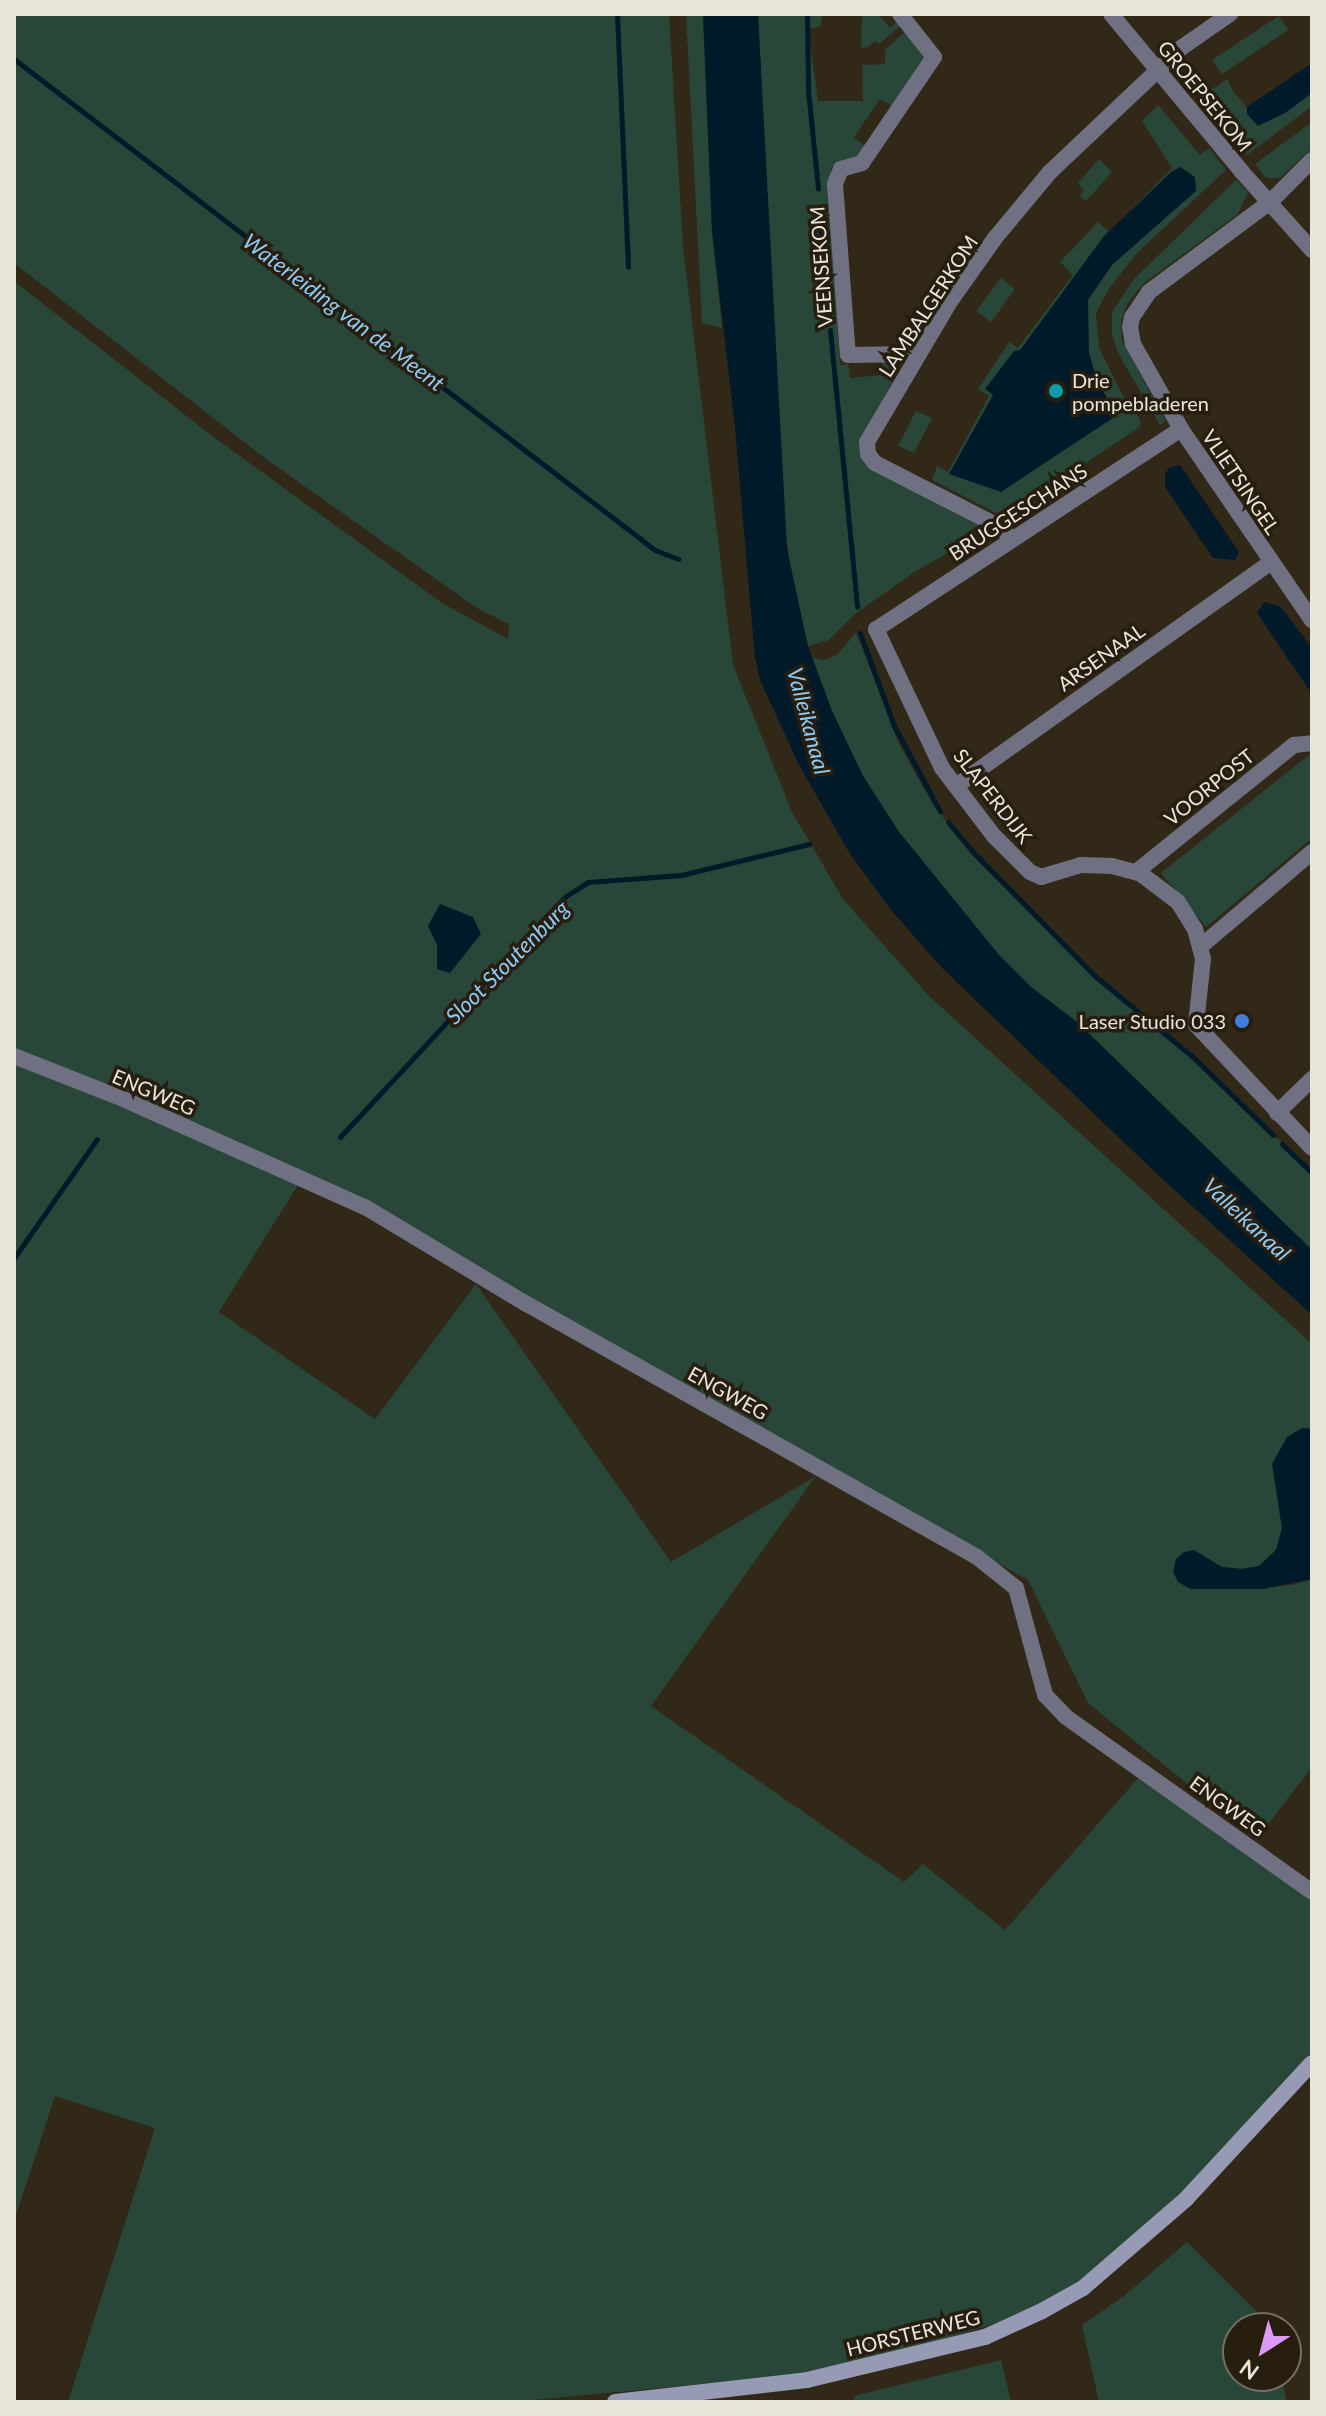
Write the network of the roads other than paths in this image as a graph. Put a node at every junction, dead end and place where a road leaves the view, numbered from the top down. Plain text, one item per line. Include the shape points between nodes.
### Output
1 (900, 14) edge
2 (1111, 14) edge
3 (1230, 14) edge
4 (1157, 69) junction
5 (1312, 160) edge
6 (1270, 202) junction
7 (1312, 250) edge
8 (917, 354) junction
9 (1181, 429) junction
10 (1011, 539) junction
11 (1270, 563) junction
12 (1312, 620) edge
13 (876, 629) joint
14 (1312, 743) edge
15 (956, 786) junction
16 (1312, 852) edge
17 (1136, 872) junction
18 (1200, 947) junction
19 (14, 1056) edge
20 (1312, 1079) edge
21 (1277, 1113) junction
22 (1312, 1148) edge
23 (1312, 1892) edge
24 (1312, 2063) edge
25 (615, 2402) edge

1 - 8 street, VEENSEKOM via 934,57 862,163 841,169 835,184 848,355
2 - 4 street, GROEPSEKOM
3 - 4 street, LAMBALGERKOM
4 - 6 street, GROEPSEKOM
4 - 8 street, LAMBALGERKOM via 1050,172 995,238
5 - 6 street, VLIETSINGEL
6 - 7 street, GROEPSEKOM
6 - 9 street, VLIETSINGEL via 1149,292 1132,317 1133,344
8 - 10 street, LAMBALGERKOM via 867,442 868,454 875,463 1002,528
9 - 10 street, BRUGGESCHANS
9 - 11 street, VLIETSINGEL
10 - 13 street, BRUGGESCHANS
11 - 12 street, VLIETSINGEL
11 - 15 street, ARSENAAL
13 - 15 street, SLAPERDIJK via 942,768
14 - 17 street, VOORPOST via 1294,745
15 - 17 street, SLAPERDIJK via 1030,872 1041,877 1096,864
16 - 18 street
17 - 18 street, SLAPERDIJK via 1178,902
18 - 21 street, SLAPERDIJK via 1203,975 1196,1025
19 - 23 street, ENGWEG via 365,1207 977,1557 1016,1588 1045,1695 1066,1717
20 - 21 street
21 - 22 street, SLAPERDIJK
24 - 25 street, HORSTERWEG via 1186,2199 1083,2288 1042,2311 985,2337 807,2380

